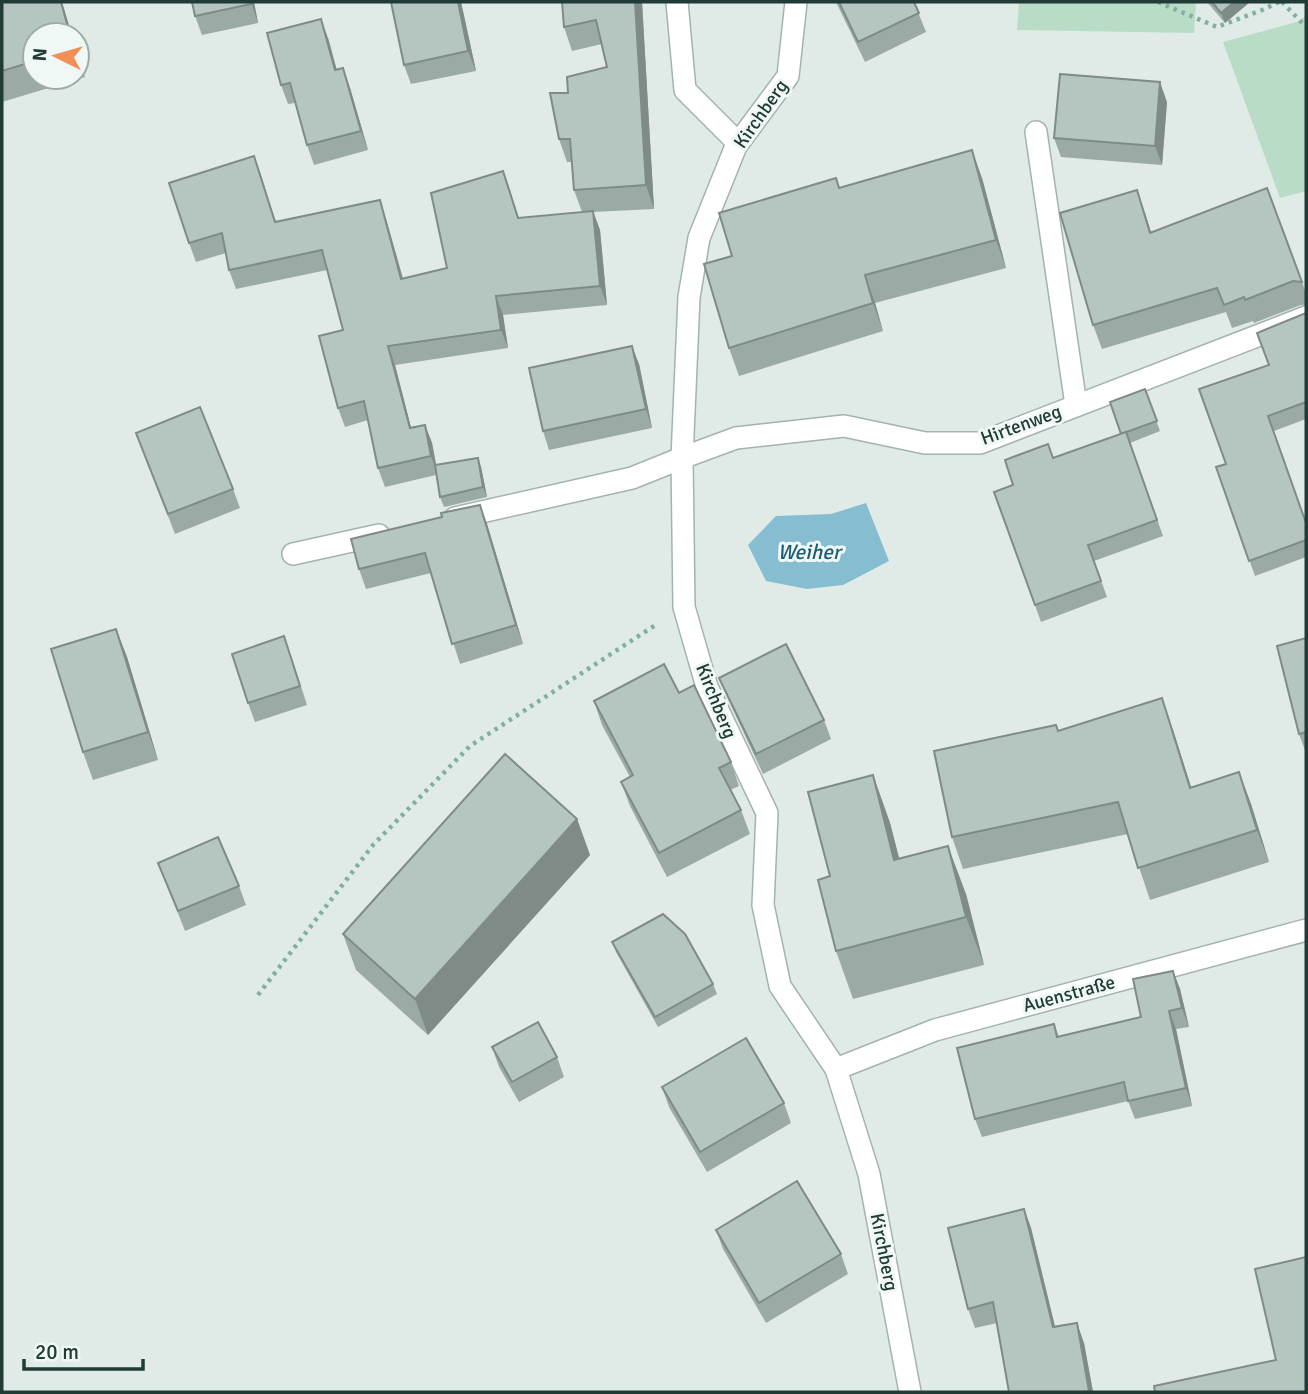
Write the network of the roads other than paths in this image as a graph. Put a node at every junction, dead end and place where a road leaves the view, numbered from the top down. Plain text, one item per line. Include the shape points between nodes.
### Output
1 (677, 2) edge
2 (796, 2) edge
3 (1036, 132) dead end
4 (738, 142) junction
5 (1306, 317) edge
6 (1076, 405) junction
7 (682, 458) junction
8 (442, 521) edge
9 (401, 530) edge
10 (293, 554) dead end
11 (1306, 930) edge
12 (836, 1069) junction
13 (911, 1392) edge

1 - 4 street via 684,90
2 - 4 street, Kirchberg via 788,76
3 - 6 street
4 - 7 street, Kirchberg via 699,238 689,297
5 - 6 street, Hirtenweg
6 - 7 street, Hirtenweg via 981,443 925,443 844,426 736,439
7 - 8 street, Hirtenweg via 632,478
7 - 12 street, Kirchberg via 684,607 707,687 767,813 763,905 780,986
9 - 10 street
11 - 12 street, Auenstraße via 935,1030
12 - 13 street, Kirchberg via 869,1174

